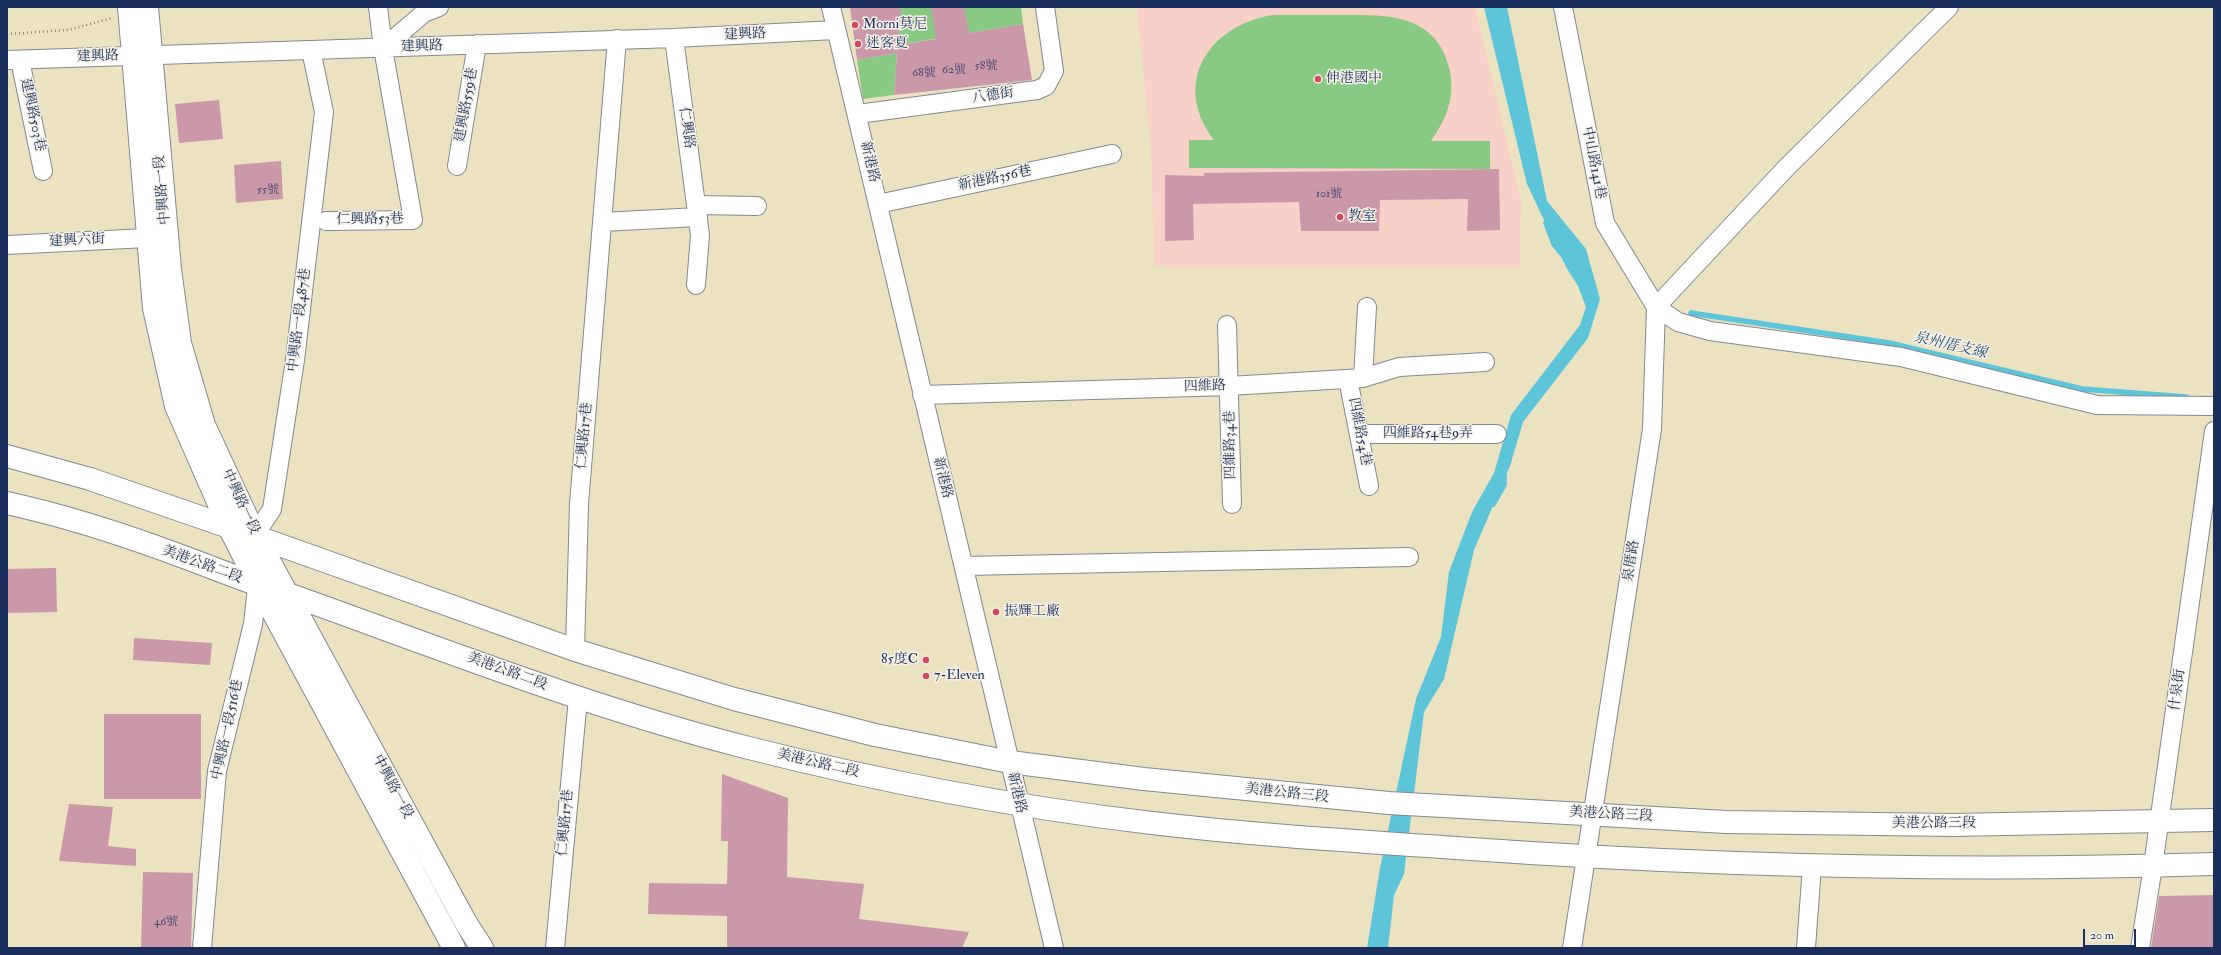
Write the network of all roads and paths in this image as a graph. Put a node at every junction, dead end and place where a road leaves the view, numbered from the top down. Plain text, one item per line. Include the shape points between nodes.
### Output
1 (378, 7) edge
2 (439, 7) edge
3 (831, 7) edge
4 (1045, 7) edge
5 (1562, 7) edge
6 (1949, 7) edge
7 (135, 9) edge
8 (836, 30) junction
9 (7, 34) edge
10 (674, 38) junction
11 (617, 39) junction
12 (477, 44) junction
13 (383, 48) junction
14 (311, 50) junction
15 (142, 55) junction
16 (14, 60) edge
17 (858, 114) junction
18 (1112, 154) dead end
19 (457, 166) dead end
20 (43, 171) dead end
21 (878, 204) junction
22 (757, 206) dead end
23 (697, 211) junction
24 (326, 221) dead end
25 (602, 222) junction
26 (147, 238) junction
27 (7, 245) edge
28 (696, 285) dead end
29 (1367, 307) dead end
30 (1656, 307) junction
31 (1227, 325) dead end
32 (1485, 362) dead end
33 (1356, 378) junction
34 (1229, 386) junction
35 (922, 395) junction
36 (2214, 406) edge
37 (2214, 431) edge
38 (1360, 434) junction
39 (1497, 434) dead end
40 (7, 456) edge
41 (1369, 486) dead end
42 (7, 502) edge
43 (1232, 504) dead end
44 (229, 527) junction
45 (254, 535) junction
46 (1409, 557) dead end
47 (964, 566) junction
48 (259, 586) junction
49 (288, 594) junction
50 (574, 650) junction
51 (578, 698) junction
52 (1010, 762) junction
53 (1019, 805) junction
54 (1592, 814) junction
55 (2214, 820) edge
56 (2159, 822) junction
57 (1585, 857) junction
58 (2214, 864) edge
59 (1812, 866) junction
60 (2153, 866) junction
61 (202, 948) edge
62 (454, 948) edge
63 (482, 948) edge
64 (555, 948) edge
65 (1054, 948) edge
66 (1572, 948) edge
67 (1806, 948) edge
68 (2140, 948) edge

1 - 13 street
2 - 13 street via 424,13
3 - 8 street, 新港路
4 - 17 street, 八德街 via 1054,71 1046,86 1038,90
5 - 30 street, 中山路141巷 via 1605,223
6 - 30 street via 1786,168
7 - 9 path via 68,30
7 - 15 main road, 中興路一段
8 - 10 street, 建興路
8 - 17 street, 新港路
10 - 11 street, 建興路
10 - 23 street, 仁興路
11 - 12 street, 建興路
11 - 25 street, 仁興路17巷
12 - 13 street, 建興路
12 - 19 street, 建興路559巷
13 - 14 street, 建興路
13 - 24 street, 仁興路53巷 via 413,220
14 - 15 street, 建興路
14 - 45 street, 中興路一段487巷 via 324,112 296,360 272,510
15 - 16 street, 建興路
15 - 26 main road, 中興路一段
15 - 45 main road, 中興路一段 via 180,343 204,425
16 - 20 street, 建興路503巷
17 - 21 street, 新港路
18 - 21 street, 新港路356巷
21 - 35 street, 新港路
22 - 23 street
23 - 25 street
23 - 28 street, 仁興路 via 700,235
25 - 50 street, 仁興路17巷 via 579,504
26 - 27 street, 建興六街
26 - 44 main road, 中興路一段 via 154,308 176,406
29 - 33 street, 四維路54巷
30 - 36 street via 1678,322 1710,331 1901,357 2097,404
30 - 54 street, 泉厝路 via 1652,429
31 - 34 street, 四維路34巷
32 - 33 street, 四維路 via 1399,366
33 - 34 street, 四維路
33 - 38 street, 四維路54巷
34 - 35 street, 四維路
34 - 43 street, 四維路34巷
35 - 47 street, 新港路
37 - 56 street, 什泉街
38 - 39 street, 四維路54巷9弄
38 - 41 street, 四維路54巷
40 - 44 main road via 90,479
42 - 48 main road, 美港公路二段 via 180,556
44 - 45 main road
44 - 48 main road, 中興路一段
45 - 48 street
45 - 49 main road, 中興路一段
45 - 50 main road
46 - 47 street
47 - 52 street, 新港路
48 - 49 main road, 美港公路二段
48 - 61 street, 中興路一段516巷 via 253,624 217,771
48 - 62 main road, 中興路一段
49 - 51 main road, 美港公路二段
49 - 63 main road, 中興路一段 via 466,923
50 - 52 main road via 734,699 853,730
51 - 53 main road, 美港公路二段 via 743,747 888,780
51 - 64 street, 仁興路17巷
52 - 53 street, 新港路
52 - 54 main road, 美港公路三段 via 1144,779 1389,803
53 - 57 main road via 1157,824 1278,836
53 - 65 street, 新港路
54 - 56 main road, 美港公路三段 via 1750,822 1953,825
54 - 57 street, 泉厝路
55 - 56 main road, 美港公路三段
56 - 60 street, 什泉街
57 - 59 main road
57 - 66 street, 泉厝路
58 - 60 main road
59 - 60 main road
59 - 67 street
60 - 68 street, 什泉街

